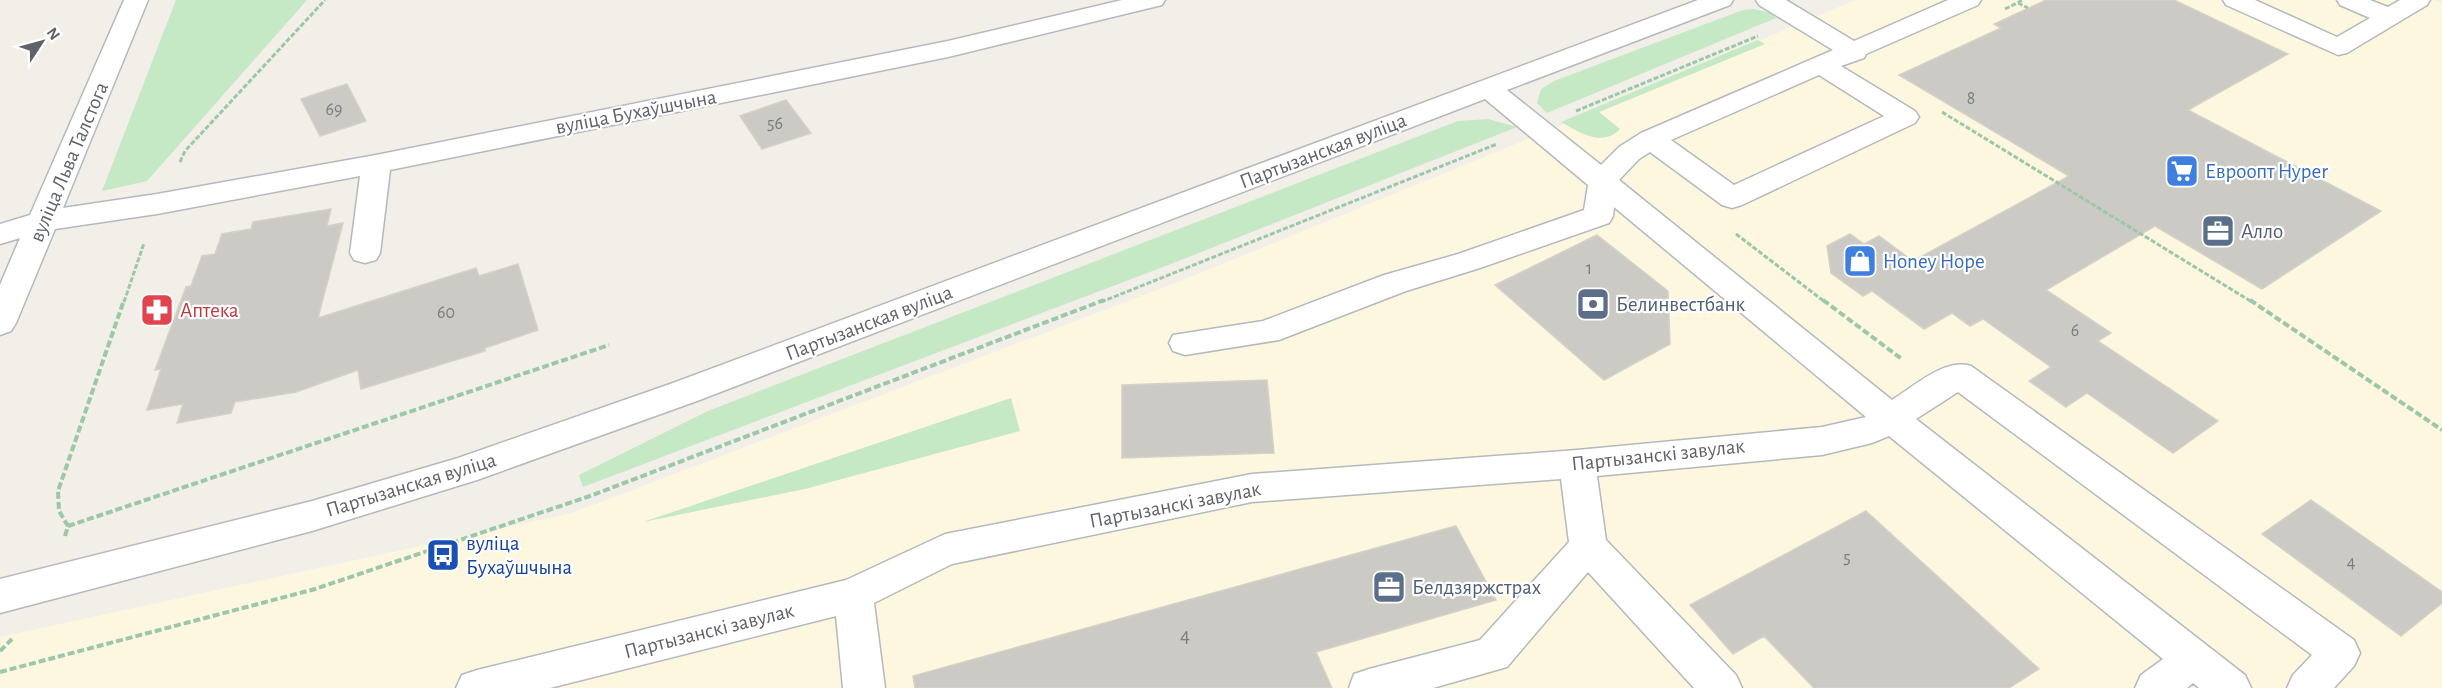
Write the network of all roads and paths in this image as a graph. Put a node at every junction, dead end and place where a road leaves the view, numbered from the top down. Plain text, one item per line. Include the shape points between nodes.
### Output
1 (136, 0) edge
2 (325, 0) edge
3 (1153, 0) edge
4 (1721, 0) edge
5 (1768, 0) edge
6 (1969, 0) edge
7 (2023, 0) edge
8 (2235, 0) edge
9 (2349, 0) edge
10 (2418, 0) edge
11 (2017, 3) junction
12 (2028, 8) dead end
13 (1994, 14) dead end
14 (2389, 17) junction
15 (1799, 19) junction
16 (1855, 52) junction
17 (1823, 66) junction
18 (1489, 89) junction
19 (1939, 110) dead end
20 (1537, 128) junction
21 (1651, 139) junction
22 (376, 164) junction
23 (1603, 180) junction
24 (157, 204) junction
25 (45, 221) junction
26 (0, 234) edge
27 (365, 253) dead end
28 (0, 323) edge
29 (1185, 343) dead end
30 (609, 345) dead end
31 (1891, 417) junction
32 (2442, 430) edge
33 (1577, 464) junction
34 (68, 526) junction
35 (1588, 546) junction
36 (47, 583) junction
37 (853, 595) junction
38 (0, 596) edge
39 (0, 651) edge
40 (2194, 659) junction
41 (0, 672) edge
42 (1368, 687) edge
43 (477, 688) edge
44 (864, 688) edge
45 (1720, 688) edge
46 (2156, 688) edge
47 (2230, 688) edge
48 (2308, 688) edge

1 - 25 street, вуліца Льва Талстога
2 - 24 path via 185,152
3 - 22 street, вуліца Бухаўшчына via 948,49
4 - 18 street, Партызанская вуліца
5 - 15 street
6 - 16 street
7 - 11 path
8 - 14 street via 2338,47
9 - 14 street
10 - 14 street
11 - 12 path
11 - 13 path
15 - 16 street
15 - 20 path
16 - 17 street
17 - 21 street
17 - 21 street via 1905,117 1732,198
18 - 20 street
18 - 36 street, Партызанская вуліца via 685,392 464,471 312,516
19 - 32 path via 2250,300
20 - 23 street
20 - 41 path via 1178,272 590,496 315,589
21 - 23 street via 1629,153
22 - 24 street, вуліца Бухаўшчына
22 - 27 street
23 - 29 street via 1598,216 1395,283 1267,332
23 - 31 street
24 - 25 street, вуліца Бухаўшчына
24 - 34 path via 58,492 59,511
25 - 26 street, вуліца Бухаўшчына
25 - 28 street, вуліца Льва Талстога
30 - 34 path
31 - 33 street, Партызанскі завулак via 1872,430 1822,441
31 - 40 street
31 - 48 street, Партызанскі завулак via 1959,375 2340,653
33 - 35 street
33 - 37 street, Партызанскі завулак via 1252,488 945,550
34 - 36 path
35 - 42 street via 1492,654
35 - 45 street
36 - 38 street, Партызанская вуліца
36 - 39 path via 36,615
37 - 43 street, Партызанскі завулак
37 - 44 street
40 - 46 street
40 - 47 street

